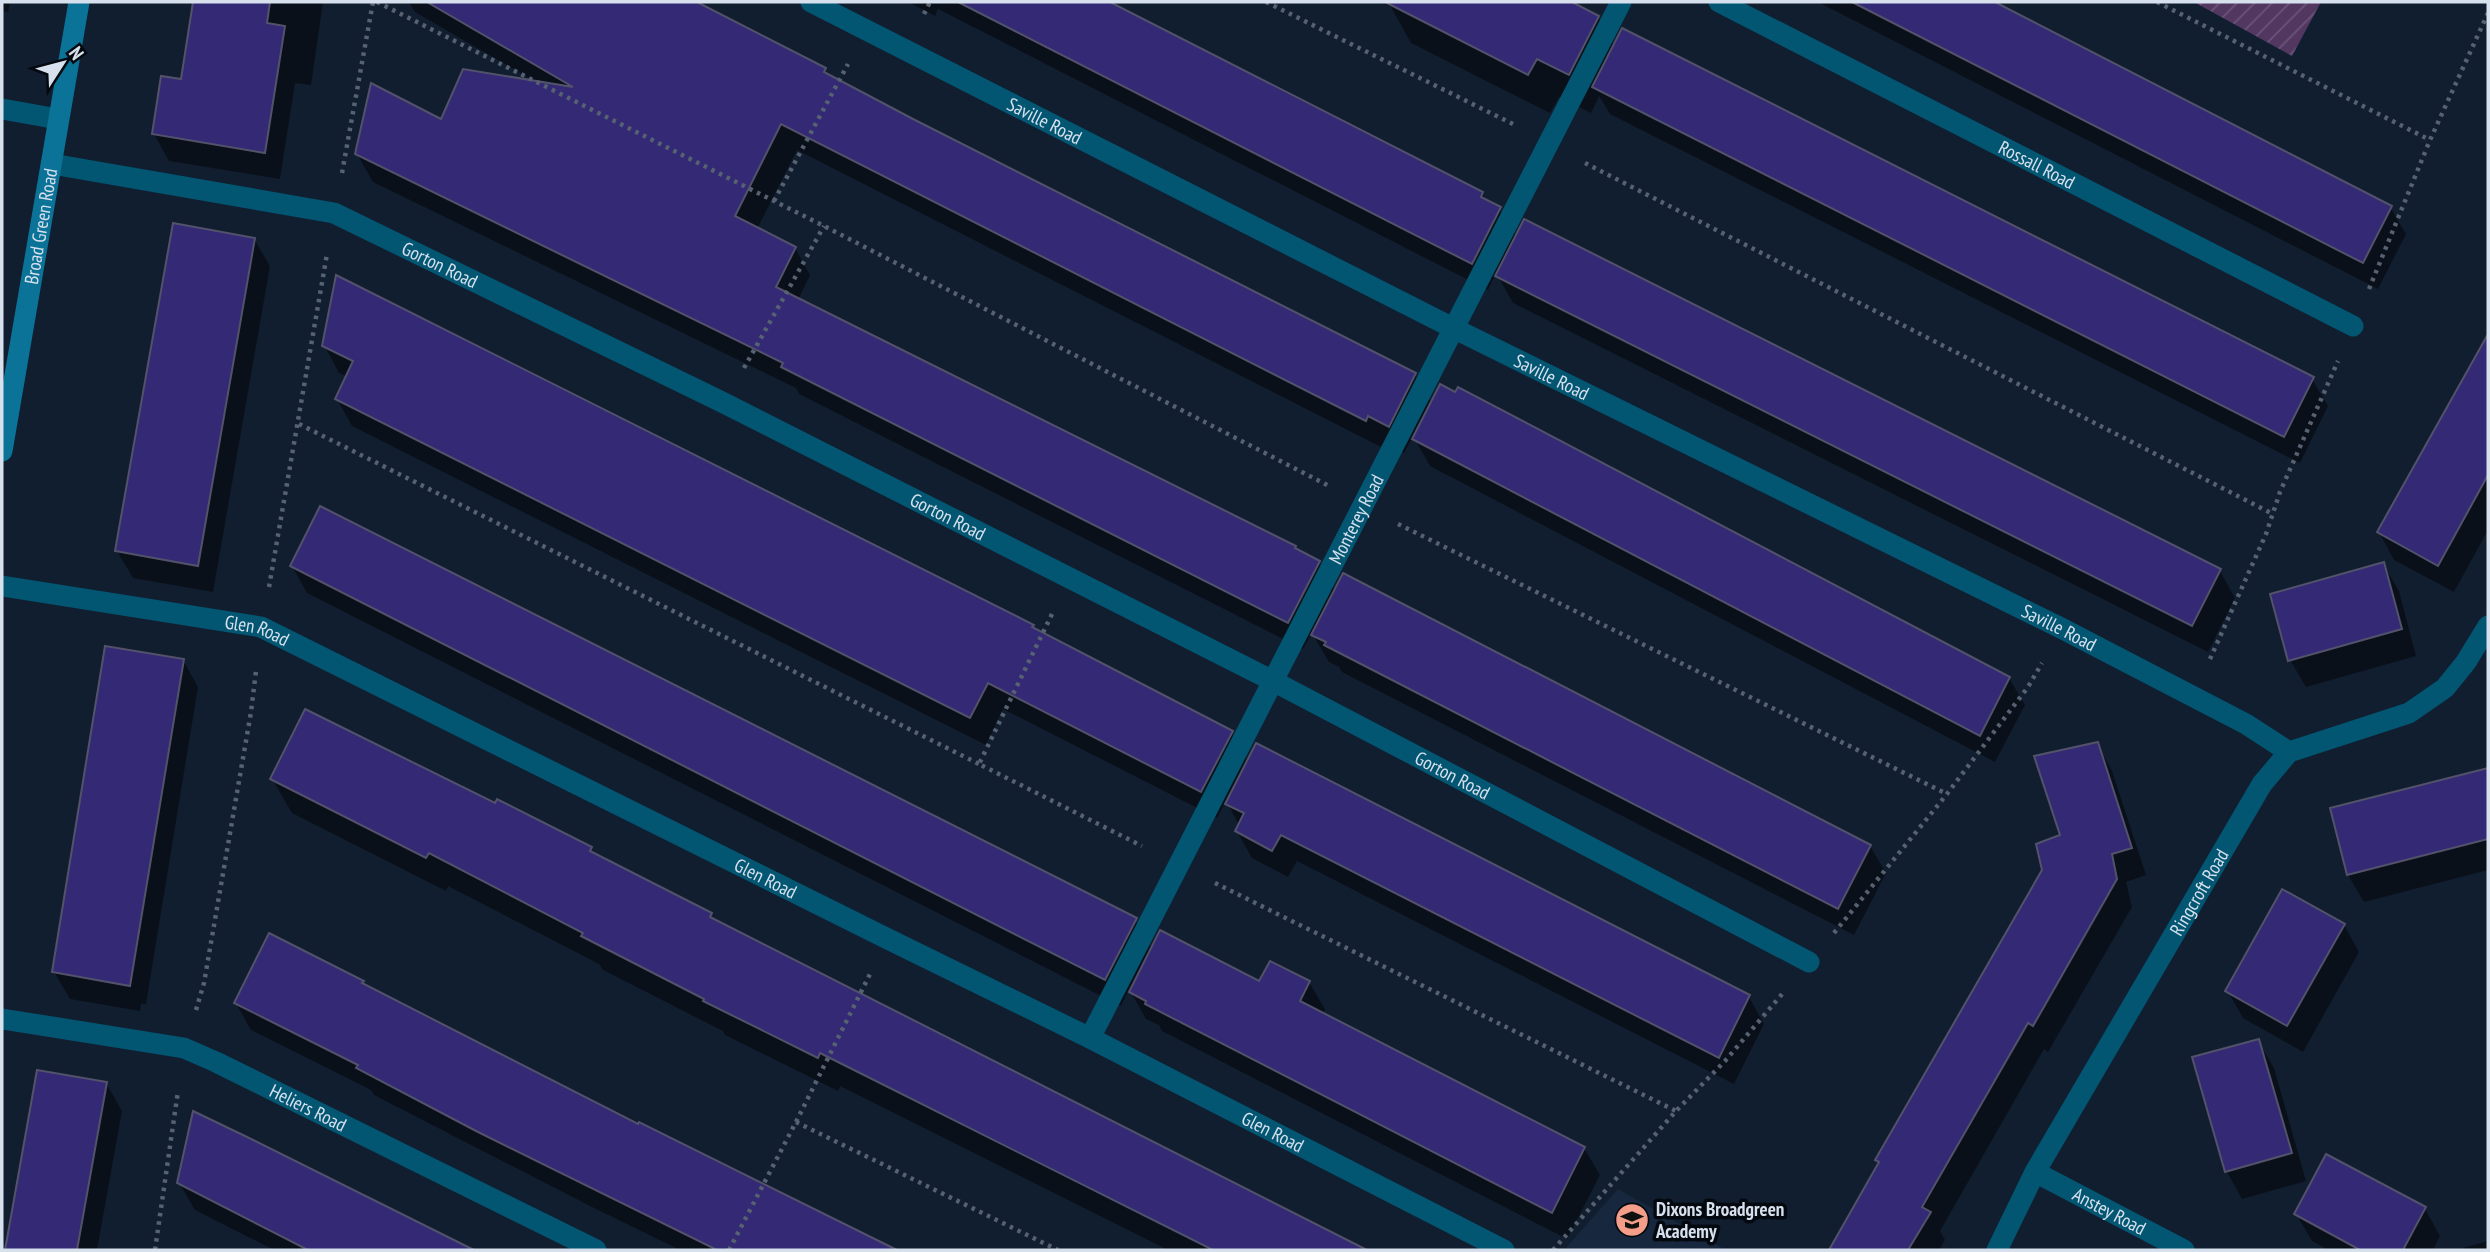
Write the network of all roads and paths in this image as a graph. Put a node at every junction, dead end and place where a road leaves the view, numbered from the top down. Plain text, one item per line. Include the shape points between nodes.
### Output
1 (79, 2) edge
2 (377, 2) edge
3 (811, 2) edge
4 (1266, 2) edge
5 (1621, 2) edge
6 (1719, 2) edge
7 (2157, 2) edge
8 (867, 30) junction
9 (2, 109) edge
10 (58, 119) junction
11 (2430, 140) dead end
12 (1549, 144) junction
13 (52, 164) junction
14 (774, 201) junction
15 (824, 226) junction
16 (2353, 326) dead end
17 (1455, 330) junction
18 (724, 403) junction
19 (299, 424) dead end
20 (2, 452) edge
21 (1363, 507) junction
22 (2273, 514) dead end
23 (1069, 578) junction
24 (2, 586) edge
25 (2488, 626) edge
26 (1273, 681) junction
27 (2289, 752) junction
28 (979, 764) junction
29 (1947, 794) dead end
30 (1179, 865) junction
31 (888, 939) junction
32 (1810, 962) dead end
33 (2, 1020) edge
34 (1090, 1038) junction
35 (1676, 1111) dead end
36 (796, 1122) junction
37 (2035, 1172) junction
38 (596, 1250) edge
39 (729, 1250) edge
40 (1058, 1250) edge
41 (1504, 1250) edge
42 (1997, 1250) edge
43 (2184, 1250) edge

1 - 10 main road, Broad Green Road
2 - 14 path
3 - 8 street, Saville Road
4 - 12 path
5 - 12 street, Monterey Road
6 - 16 street, Rossall Road
7 - 11 path
8 - 14 path
8 - 17 street, Saville Road
9 - 10 street
10 - 13 main road, Broad Green Road
12 - 17 street, Monterey Road
12 - 22 path
13 - 18 street, Gorton Road via 334,213
13 - 20 main road, Broad Green Road
14 - 15 path
15 - 18 path
15 - 21 path via 1329,485
17 - 21 street, Monterey Road
17 - 27 street, Saville Road via 2061,628 2246,724
18 - 23 street, Gorton Road
19 - 28 path
21 - 26 street, Monterey Road
21 - 29 path
23 - 26 street, Gorton Road
23 - 28 path
24 - 31 street, Glen Road via 261,626
25 - 27 street via 2445,688 2409,713
26 - 30 street, Monterey Road
26 - 32 street, Gorton Road
27 - 37 street, Ringcroft Road via 2262,784
28 - 30 path
30 - 34 street, Monterey Road
30 - 35 path
31 - 34 street, Glen Road
31 - 36 path
33 - 38 street, Heliers Road via 184,1048
34 - 41 street, Glen Road
36 - 39 path
36 - 40 path
37 - 42 street, Ringcroft Road
37 - 43 street, Anstey Road

